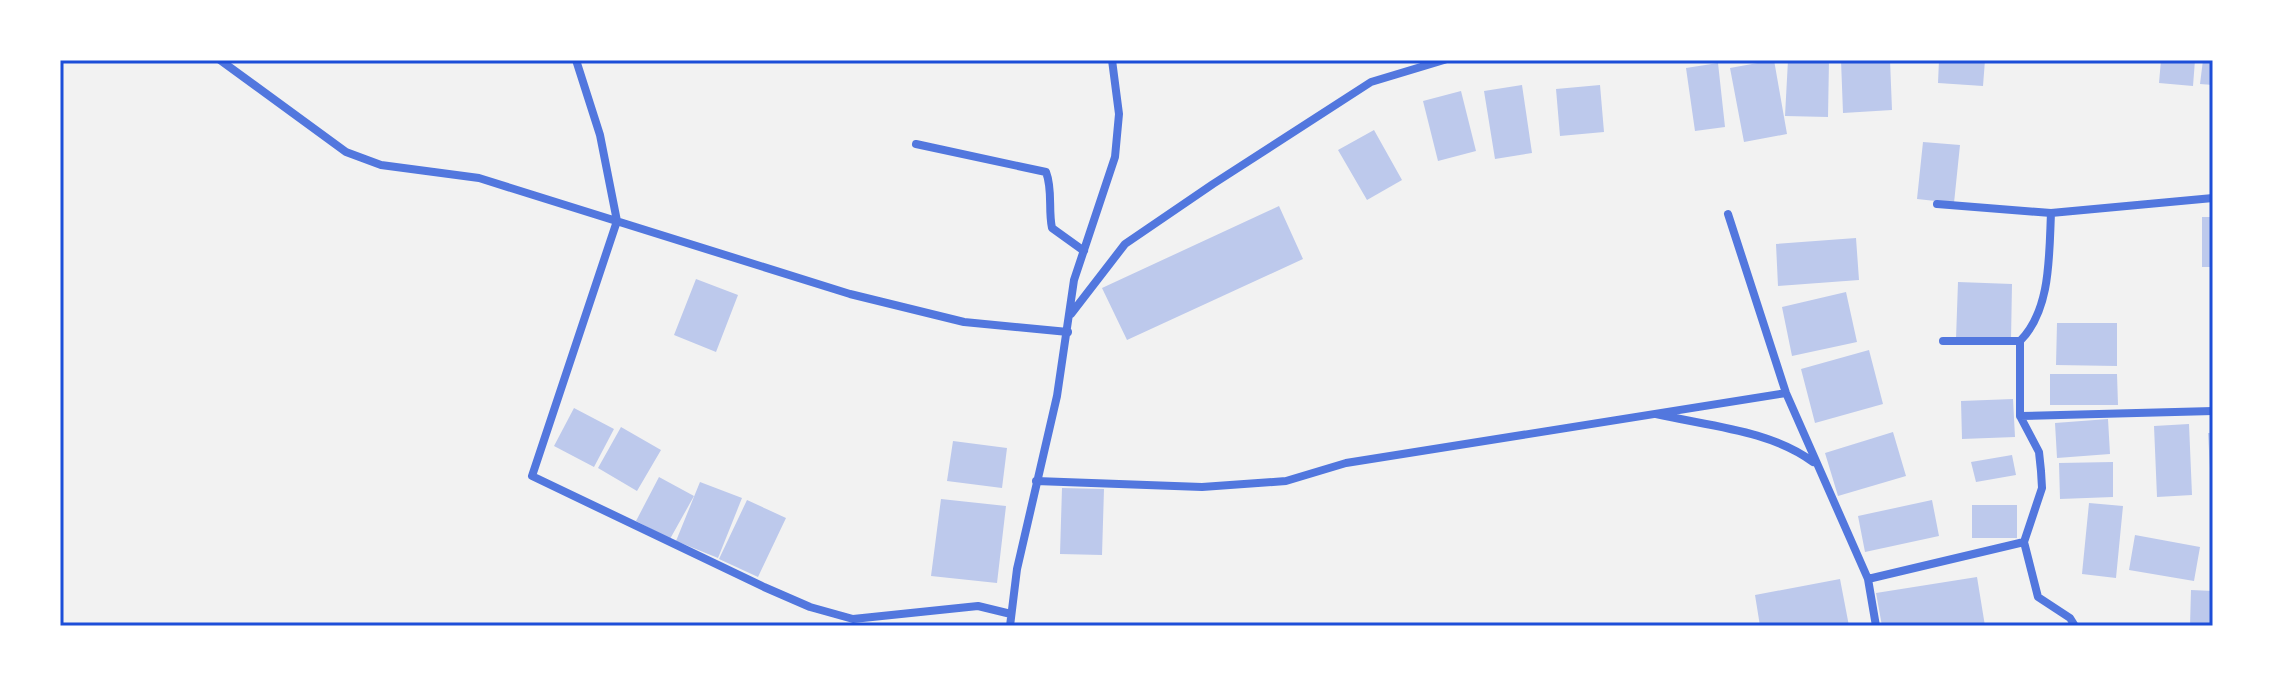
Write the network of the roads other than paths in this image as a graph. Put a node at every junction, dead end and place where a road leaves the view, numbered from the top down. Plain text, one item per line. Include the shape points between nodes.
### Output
1 (220, 60) edge
2 (576, 60) edge
3 (1112, 60) edge
4 (1444, 60) edge
5 (916, 144) dead end
6 (2213, 198) edge
7 (1937, 204) dead end
8 (2051, 213) junction
9 (1728, 214) dead end
10 (617, 221) junction
11 (1084, 251) junction
12 (1071, 315) junction
13 (1068, 332) junction
14 (1943, 341) dead end
15 (2020, 341) junction
16 (1786, 393) junction
17 (2213, 411) edge
18 (1651, 412) junction
19 (2020, 416) junction
20 (1816, 464) junction
21 (1036, 481) junction
22 (2024, 542) junction
23 (1868, 579) junction
24 (1011, 614) junction
25 (1010, 626) edge
26 (1876, 626) edge
27 (2075, 626) edge

1 - 10 street via 346,152 381,165 479,178
2 - 10 street via 600,135
3 - 11 street via 1119,114 1115,157
4 - 12 street via 1371,82 1125,244
5 - 11 street via 1046,172 1052,228
6 - 8 street
7 - 8 street
8 - 15 street via 2041,313
9 - 16 street
10 - 13 street via 850,294 950,319
10 - 24 street via 532,476 764,587 839,615 853,619 978,606
11 - 12 street via 1074,280
12 - 13 street
13 - 21 street
14 - 15 street
15 - 19 street
16 - 18 street
16 - 20 street
17 - 19 street
18 - 20 street via 1793,447
18 - 21 street via 1346,463 1286,481 1202,487
19 - 22 street via 2039,452 2042,488
20 - 23 street
21 - 24 street
22 - 23 street
22 - 27 street via 2038,597
23 - 26 street
24 - 25 street

